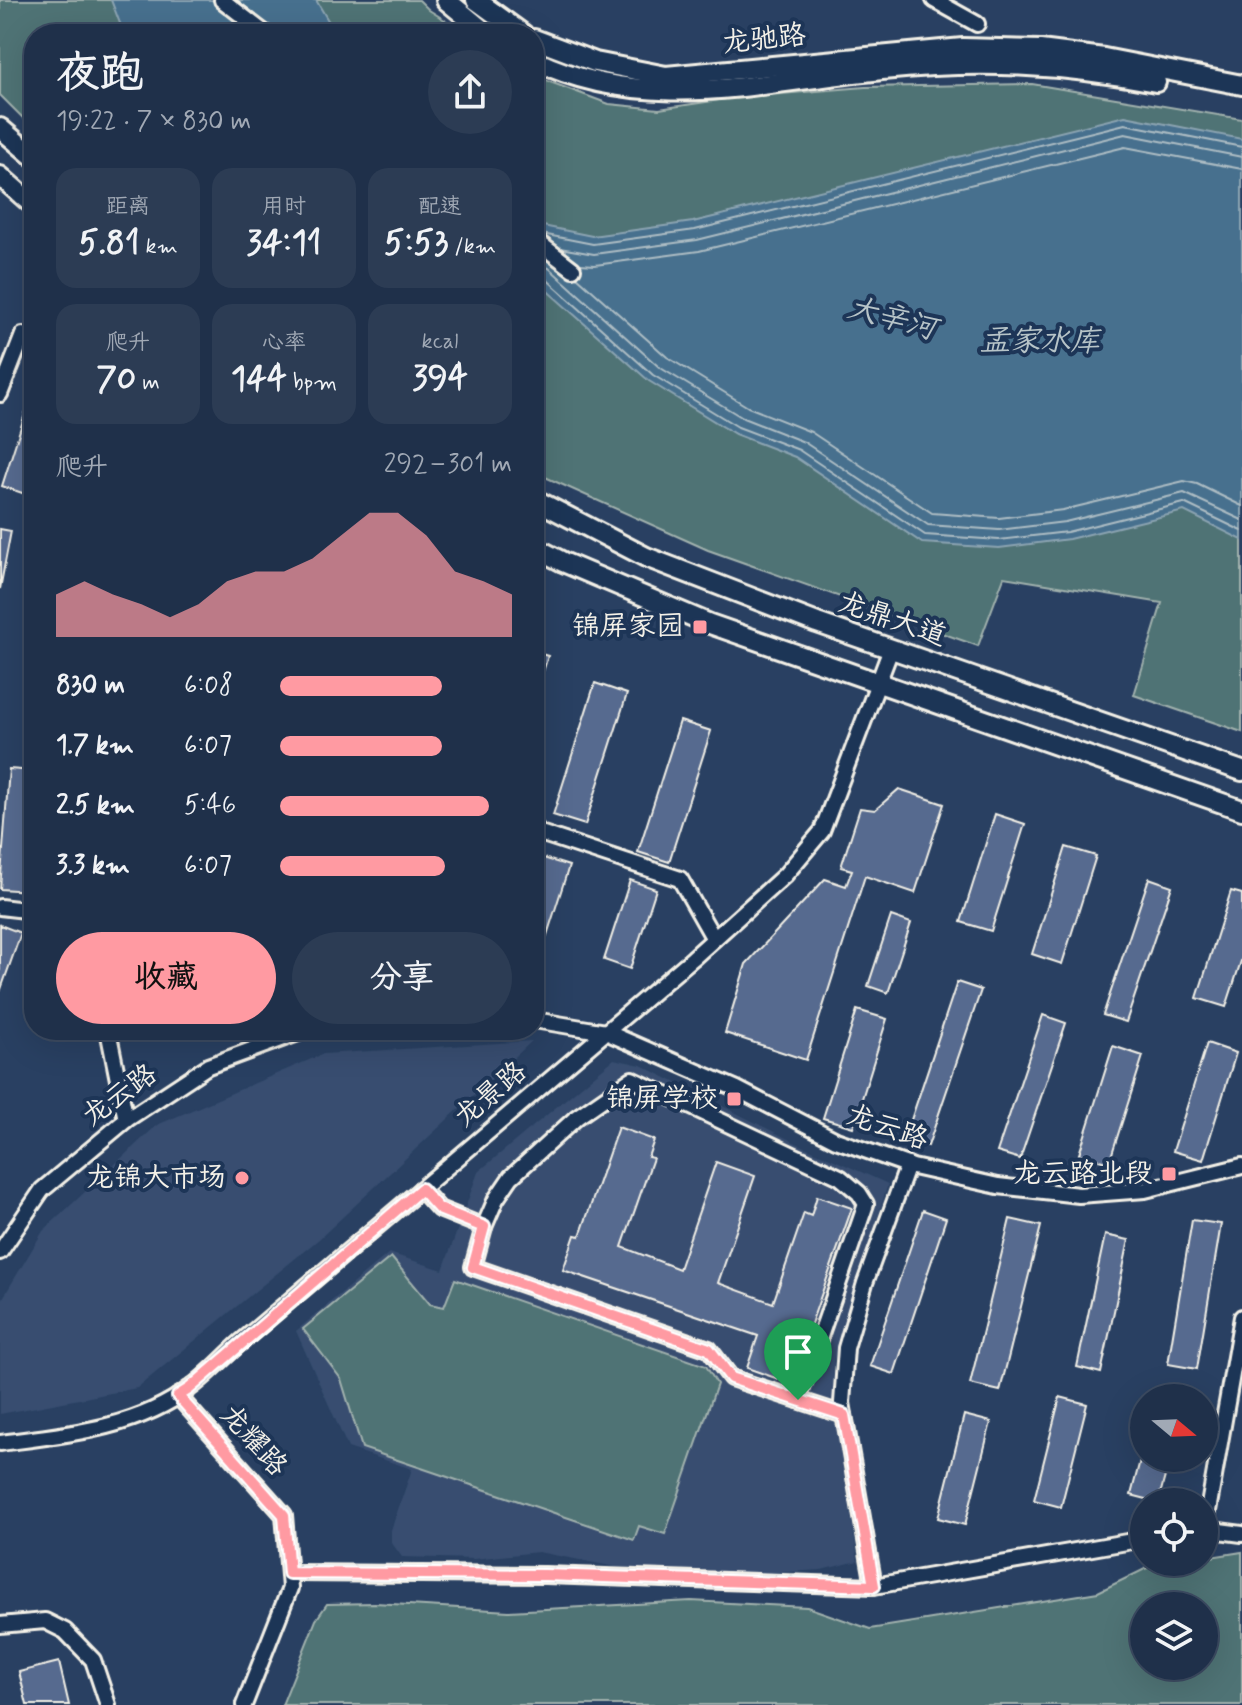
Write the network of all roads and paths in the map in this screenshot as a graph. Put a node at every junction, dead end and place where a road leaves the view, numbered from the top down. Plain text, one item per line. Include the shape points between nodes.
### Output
1 (222, 0) edge
2 (446, 0) edge
3 (476, 0) edge
4 (934, 0) edge
5 (253, 24) edge
6 (475, 24) edge
7 (509, 24) edge
8 (977, 24) dead end
9 (544, 43) edge
10 (544, 64) edge
11 (1242, 85) edge
12 (1242, 98) edge
13 (0, 128) edge
14 (24, 148) edge
15 (0, 176) edge
16 (24, 197) edge
17 (544, 247) edge
18 (573, 269) dead end
19 (23, 335) dead end
20 (0, 394) edge
21 (544, 504) edge
22 (544, 552) edge
23 (891, 649) junction
24 (877, 683) junction
25 (1242, 771) edge
26 (1242, 810) edge
27 (544, 834) edge
28 (0, 907) edge
29 (24, 910) edge
30 (714, 939) junction
31 (544, 1022) edge
32 (606, 1032) junction
33 (110, 1040) edge
34 (279, 1040) edge
35 (126, 1120) junction
36 (908, 1165) junction
37 (1242, 1166) edge
38 (421, 1189) junction
39 (484, 1227) junction
40 (0, 1252) edge
41 (1242, 1317) edge
42 (178, 1396) junction
43 (798, 1400) junction
44 (844, 1415) junction
45 (0, 1443) edge
46 (1212, 1488) edge
47 (1218, 1530) edge
48 (1242, 1534) edge
49 (1130, 1541) edge
50 (289, 1573) junction
51 (874, 1586) junction
52 (0, 1625) edge
53 (108, 1705) edge
54 (244, 1705) edge

1 - 5 street
2 - 6 main road
3 - 7 main road
4 - 8 street
9 - 11 main road, 龙驰路 via 595,62 666,76 963,48 1104,58
10 - 12 main road, 龙驰路 via 581,78 700,92 881,70 1030,64
13 - 14 main road
15 - 16 main road
17 - 18 street
19 - 20 street
21 - 23 main road, 龙鼎大道 via 646,557
22 - 24 main road via 710,624
23 - 24 street, 龙景路
23 - 25 main road, 龙鼎大道
24 - 26 main road
24 - 30 street, 龙景路 via 822,831 785,875
27 - 30 street via 680,879
28 - 29 street
30 - 32 street, 龙景路
31 - 32 street, 龙云路
32 - 36 street, 龙云路 via 737,1089 836,1140
32 - 38 street, 龙景路
33 - 35 street
34 - 35 street, 龙云路 via 208,1066
35 - 40 street, 龙云路 via 42,1190
36 - 37 street, 龙云路 via 998,1186 1079,1195 1145,1190
36 - 44 street via 846,1348
38 - 39 street via 439,1209
38 - 42 street, 龙景路
39 - 43 street via 473,1267 709,1349 731,1378
39 - 43 street via 511,1177 577,1117 632,1079 840,1177 866,1204
41 - 46 street
42 - 45 street, 龙景路 via 144,1415 73,1434
42 - 50 street, 龙耀路 via 284,1515
43 - 44 street
44 - 51 street
47 - 48 street
49 - 51 street
50 - 51 street
50 - 54 street, 龙耀路 via 290,1588
52 - 53 street via 45,1621 65,1631 93,1660

